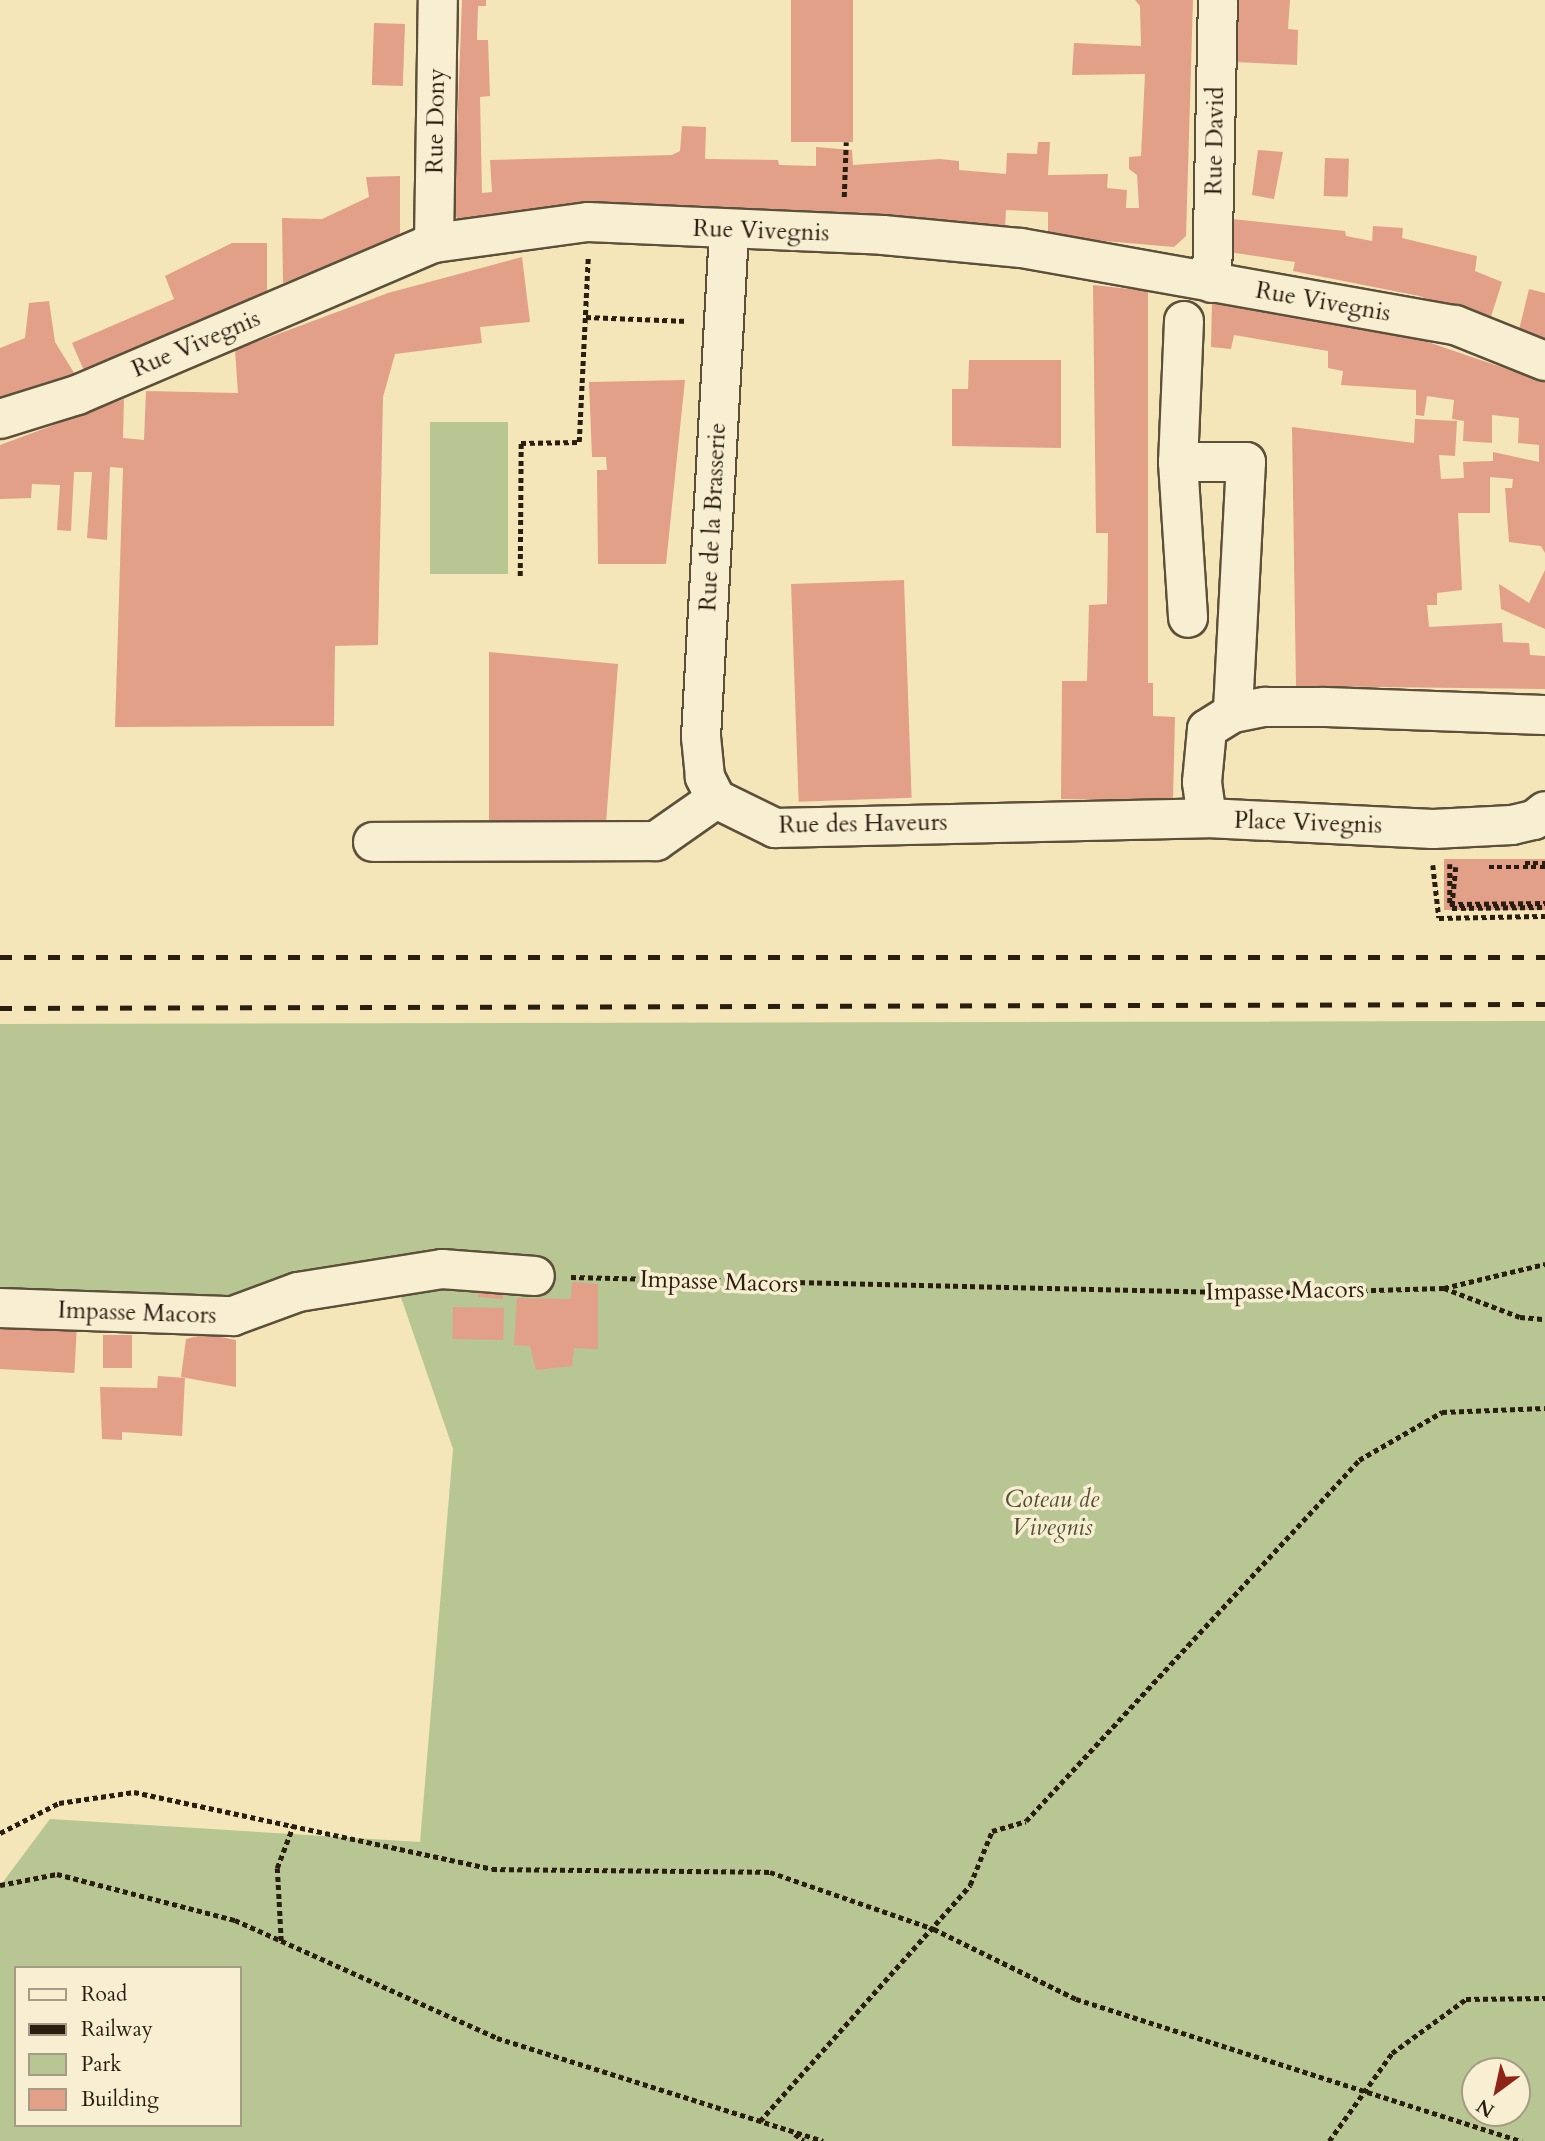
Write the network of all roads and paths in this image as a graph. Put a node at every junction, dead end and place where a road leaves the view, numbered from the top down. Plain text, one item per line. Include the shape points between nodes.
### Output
1 (438, 0) edge
2 (1218, 0) edge
3 (846, 142) dead end
4 (844, 203) dead end
5 (588, 222) junction
6 (729, 232) junction
7 (434, 243) junction
8 (1212, 282) junction
9 (586, 317) junction
10 (1184, 321) dead end
11 (723, 323) junction
12 (1545, 361) edge
13 (0, 419) edge
14 (1178, 462) junction
15 (520, 576) dead end
16 (1188, 618) dead end
17 (1233, 713) junction
18 (1545, 715) edge
19 (716, 799) junction
20 (1545, 811) edge
21 (1207, 818) junction
22 (373, 842) dead end
23 (1478, 865) dead end
24 (1545, 865) edge
25 (1465, 866) dead end
26 (1433, 870) dead end
27 (1545, 905) edge
28 (1545, 916) edge
29 (1545, 1264) edge
30 (536, 1276) joint
31 (1444, 1288) junction
32 (0, 1308) edge
33 (1545, 1319) edge
34 (1545, 1408) edge
35 (293, 1826) junction
36 (0, 1833) edge
37 (0, 1885) edge
38 (934, 1929) junction
39 (281, 1941) junction
40 (1545, 1998) edge
41 (1366, 2090) junction
42 (760, 2121) junction
43 (792, 2131) junction
44 (803, 2141) edge
45 (823, 2141) edge
46 (1329, 2141) edge
47 (1522, 2141) edge

1 - 7 street, Rue Dony
2 - 8 street, Rue David
3 - 4 path
5 - 6 street, Rue Vivegnis
5 - 7 street, Rue Vivegnis
5 - 9 path
6 - 8 street, Rue Vivegnis via 883,235 1021,248
6 - 11 street, Rue de la Brasserie
7 - 13 street, Rue Vivegnis via 77,395
8 - 12 street, Rue Vivegnis via 1455,325
9 - 11 path
9 - 15 path via 579,442 521,443
10 - 14 street
11 - 19 street, Rue de la Brasserie via 701,737 705,776
14 - 16 street
14 - 17 street via 1246,462
17 - 18 street, Place Vivegnis via 1265,706
17 - 21 street, Place Vivegnis via 1207,729 1202,782
19 - 21 street, Rue des Haveurs via 775,828
19 - 22 street via 656,841
20 - 21 street, Place Vivegnis via 1534,820 1512,825 1433,829
23 - 24 path
25 - 27 path via 1450,864 1450,904
26 - 28 path via 1438,918
29 - 31 path
30 - 31 path, Impasse Macors via 1269,1293
30 - 32 street, Impasse Macors via 442,1269 298,1292 233,1316
31 - 33 path via 1520,1317
34 - 38 path via 1442,1412 1359,1460 1026,1821 992,1831 970,1885
35 - 36 path via 134,1792 59,1803 13,1822
35 - 38 path via 492,1869 770,1872
35 - 39 path via 277,1868
37 - 39 path via 57,1874 235,1920
38 - 41 path via 1076,1999
38 - 42 path
39 - 42 path via 497,2038
40 - 41 path via 1466,1999 1392,2053
41 - 46 path
41 - 47 path
42 - 43 path
43 - 44 path
43 - 45 path

